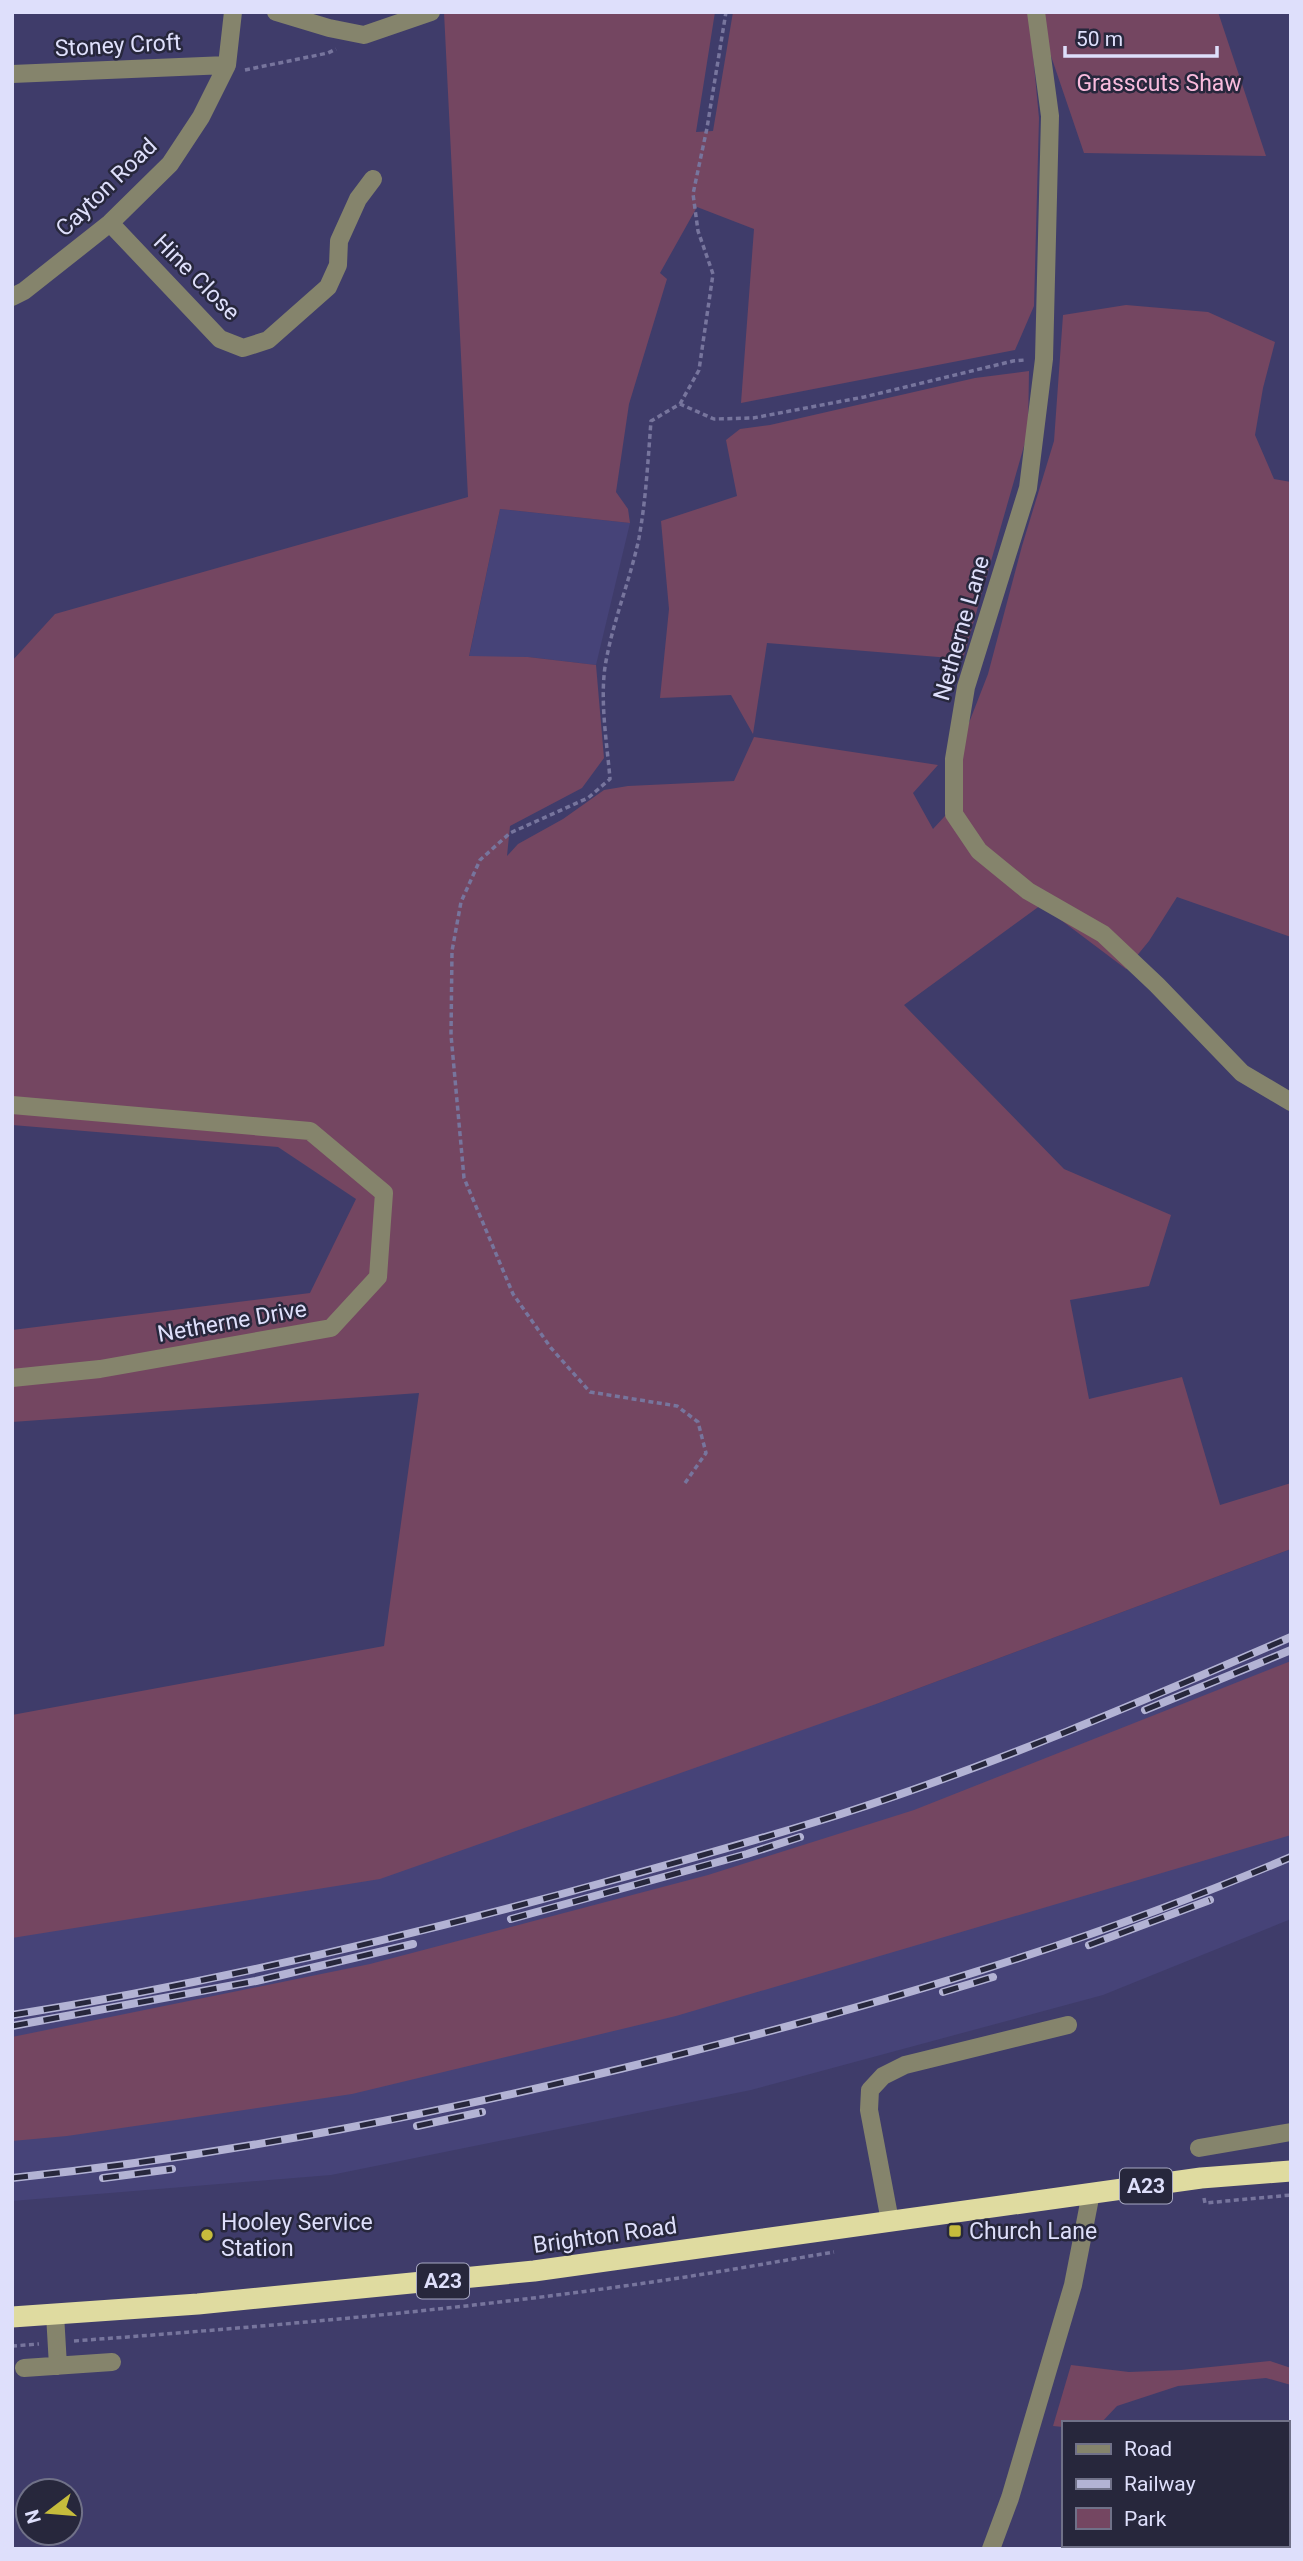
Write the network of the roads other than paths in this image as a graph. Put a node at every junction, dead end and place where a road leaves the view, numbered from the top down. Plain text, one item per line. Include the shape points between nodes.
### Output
1 (233, 12) edge
2 (276, 12) edge
3 (431, 12) edge
4 (1036, 12) edge
5 (224, 69) junction
6 (12, 74) edge
7 (373, 180) dead end
8 (110, 223) junction
9 (12, 297) edge
10 (1291, 1102) edge
11 (12, 1105) edge
12 (12, 1378) edge
13 (1068, 2025) dead end
14 (1291, 2132) edge
15 (1199, 2148) dead end
16 (1291, 2156) edge
17 (1291, 2171) edge
18 (1201, 2178) junction
19 (1091, 2193) junction
20 (890, 2221) junction
21 (55, 2314) junction
22 (12, 2317) edge
23 (112, 2362) dead end
24 (58, 2366) junction
25 (24, 2368) dead end
26 (991, 2549) edge

1 - 5 street, Cayton Road
2 - 3 street via 364,35
4 - 10 street, Netherne Lane via 1050,116 1044,359 1028,488 966,687 954,758 954,814 979,851 1028,891 1102,934 1242,1073
5 - 6 street, Stoney Croft
5 - 8 street, Cayton Road via 201,117 170,164
7 - 8 street, Hine Close via 358,199 339,241 338,265 328,288 268,340 243,348 220,339
8 - 9 street, Cayton Road
11 - 12 street, Netherne Drive via 310,1131 384,1192 378,1277 331,1328 100,1369
13 - 20 street via 905,2066 883,2076 870,2090 869,2110
14 - 15 street
16 - 18 highway, Brighton Road / A23
17 - 18 highway, Brighton Road / A23
18 - 19 highway, Brighton Road / A23
19 - 20 highway, Brighton Road / A23
19 - 26 street via 1073,2285
20 - 21 highway, Brighton Road / A23 via 534,2271
21 - 22 highway, Brighton Road / A23
21 - 24 street
23 - 24 street
24 - 25 street

